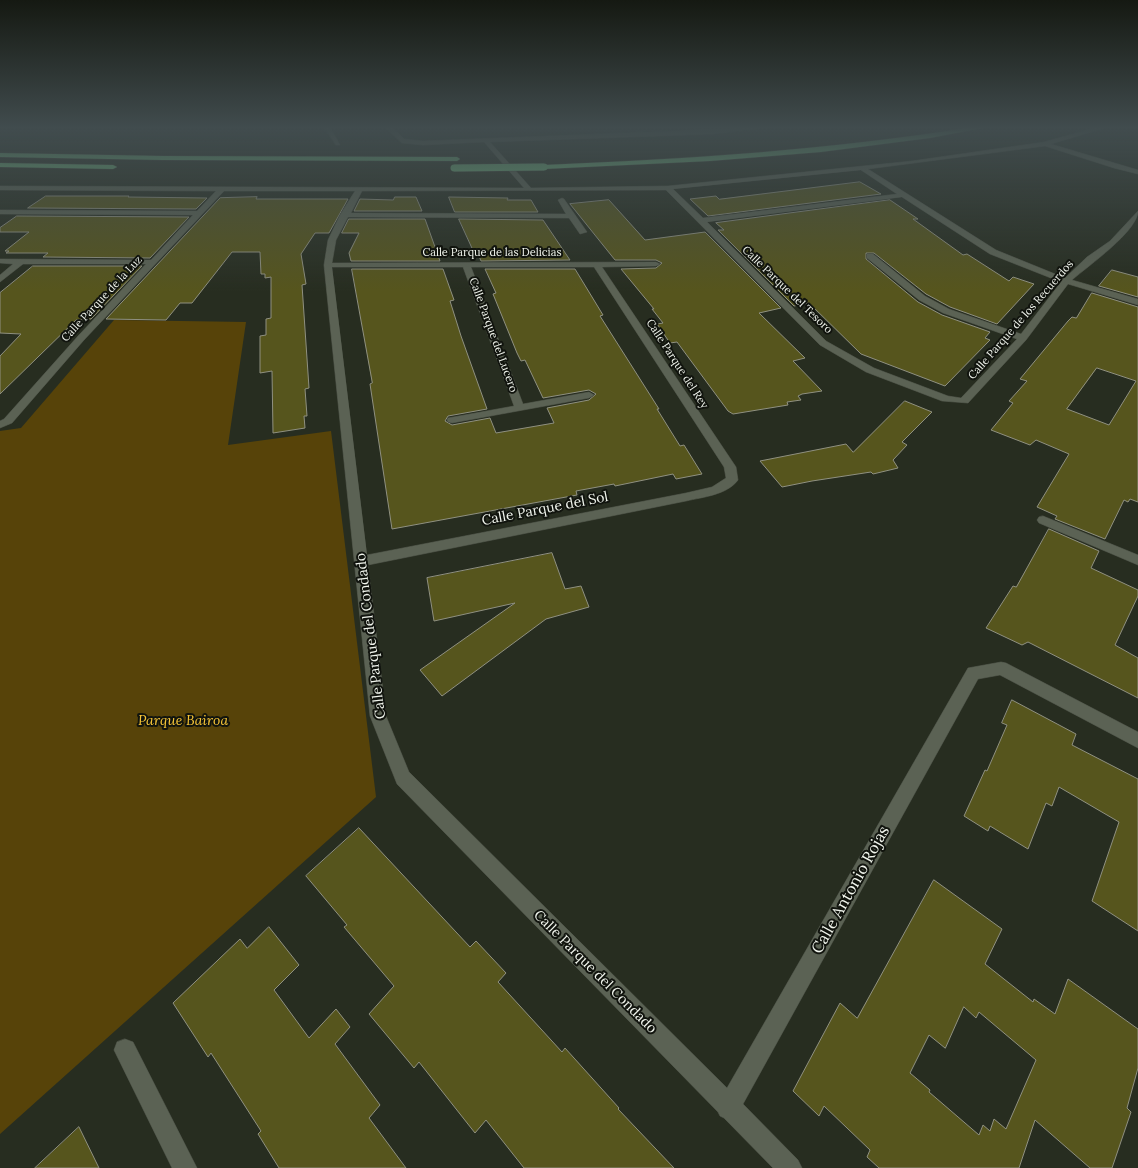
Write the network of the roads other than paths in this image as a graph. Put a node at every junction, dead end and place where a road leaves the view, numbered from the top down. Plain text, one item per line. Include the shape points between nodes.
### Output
1 (522, 182) edge
2 (739, 182) edge
3 (883, 182) edge
4 (0, 188) edge
5 (668, 188) junction
6 (222, 189) junction
7 (360, 189) junction
8 (530, 190) junction
9 (905, 195) junction
10 (562, 200) dead end
11 (0, 212) edge
12 (198, 213) junction
13 (1138, 213) edge
14 (344, 215) junction
15 (571, 216) junction
16 (700, 221) junction
17 (583, 232) dead end
18 (870, 256) dead end
19 (0, 261) edge
20 (21, 261) junction
21 (153, 262) junction
22 (466, 264) junction
23 (596, 264) junction
24 (656, 264) dead end
25 (328, 265) junction
26 (0, 279) edge
27 (1066, 281) junction
28 (1138, 302) edge
29 (1023, 338) junction
30 (589, 395) dead end
31 (964, 401) joint
32 (519, 406) junction
33 (452, 420) dead end
34 (0, 425) edge
35 (732, 480) joint
36 (1043, 520) dead end
37 (1138, 560) edge
38 (362, 561) junction
39 (1138, 740) edge
40 (125, 1050) dead end
41 (728, 1108) junction
42 (185, 1168) edge
43 (790, 1168) edge

1 - 8 street
2 - 5 street
3 - 9 street
4 - 6 street
5 - 8 street
5 - 16 street, Calle Parque del Tesoro
6 - 7 street
6 - 12 street, Calle Parque de la Luz
7 - 8 street
7 - 14 street, Calle Parque del Condado
9 - 16 street
9 - 27 street via 993,252
10 - 15 street
11 - 12 street
12 - 21 street, Calle Parque de la Luz
13 - 27 street, Calle Parque de los Recuerdos via 1113,243
14 - 15 street
14 - 25 street, Calle Parque del Condado via 332,240
15 - 17 street
16 - 31 street, Calle Parque del Tesoro via 823,343 870,370 946,399
18 - 29 street via 922,298 946,311
19 - 20 street
20 - 21 street
20 - 26 street
21 - 34 street, Calle Parque de la Luz via 8,421
22 - 23 street, Calle Parque de las Delicias
22 - 25 street, Calle Parque de las Delicias
22 - 32 street, Calle Parque del Lucero
23 - 24 street, Calle Parque de las Delicias
23 - 35 street, Calle Parque del Rey via 730,467
25 - 38 street, Calle Parque del Condado
27 - 28 street
27 - 29 street, Calle Parque de los Recuerdos
29 - 31 street, Calle Parque de los Recuerdos
30 - 32 street, Calle Parque del Lucero
32 - 33 street, Calle Parque del Lucero
35 - 38 street, Calle Parque del Sol via 716,490 686,497
36 - 37 street
38 - 41 street, Calle Parque del Condado via 378,716 403,778
39 - 41 street, Calle Antonio Rojas via 1001,668 973,673
40 - 42 street
41 - 43 street, Calle Parque del Condado

